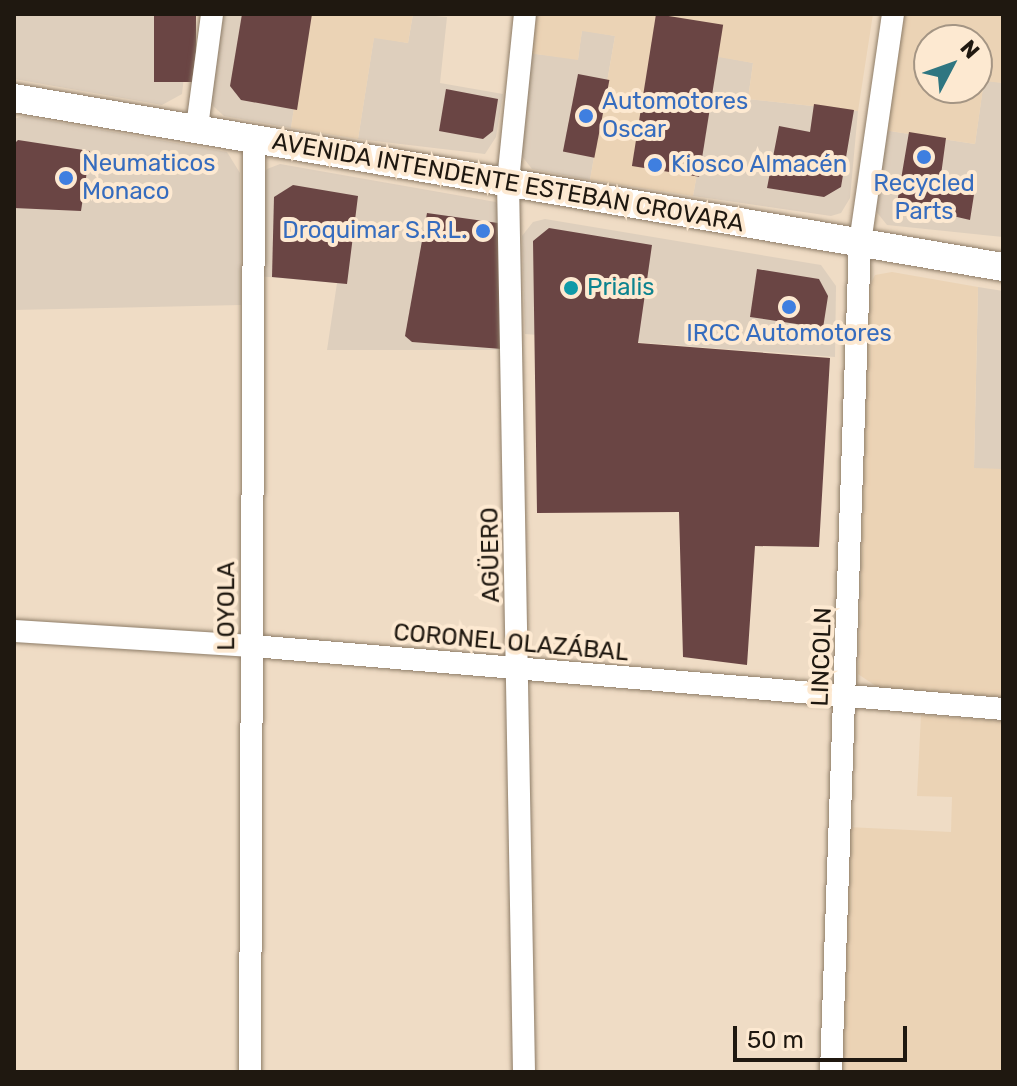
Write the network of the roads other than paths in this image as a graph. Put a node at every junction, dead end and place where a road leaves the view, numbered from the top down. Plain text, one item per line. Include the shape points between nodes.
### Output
1 (212, 14) edge
2 (525, 14) edge
3 (893, 14) edge
4 (14, 98) edge
5 (197, 127) junction
6 (254, 140) junction
7 (508, 181) junction
8 (860, 243) junction
9 (1003, 267) edge
10 (14, 631) edge
11 (253, 646) junction
12 (521, 671) junction
13 (847, 696) junction
14 (1003, 709) edge
15 (250, 1072) edge
16 (524, 1072) edge
17 (831, 1072) edge

1 - 5 street
2 - 7 street, AGÜERO
3 - 8 street, LINCOLN
4 - 5 main road, AVENIDA INTENDENTE ESTEBAN CROVARA
5 - 6 main road, AVENIDA INTENDENTE ESTEBAN CROVARA
6 - 7 main road, AVENIDA INTENDENTE ESTEBAN CROVARA
6 - 11 street, LOYOLA
7 - 8 main road, AVENIDA INTENDENTE ESTEBAN CROVARA
7 - 12 street, AGÜERO
8 - 9 main road, AVENIDA INTENDENTE ESTEBAN CROVARA
8 - 13 street, LINCOLN
10 - 11 street, CORONEL OLAZÁBAL
11 - 12 street, CORONEL OLAZÁBAL
11 - 15 street, LOYOLA
12 - 13 street, CORONEL OLAZÁBAL
12 - 16 street, AGÜERO
13 - 14 street, CORONEL OLAZÁBAL
13 - 17 street, LINCOLN

